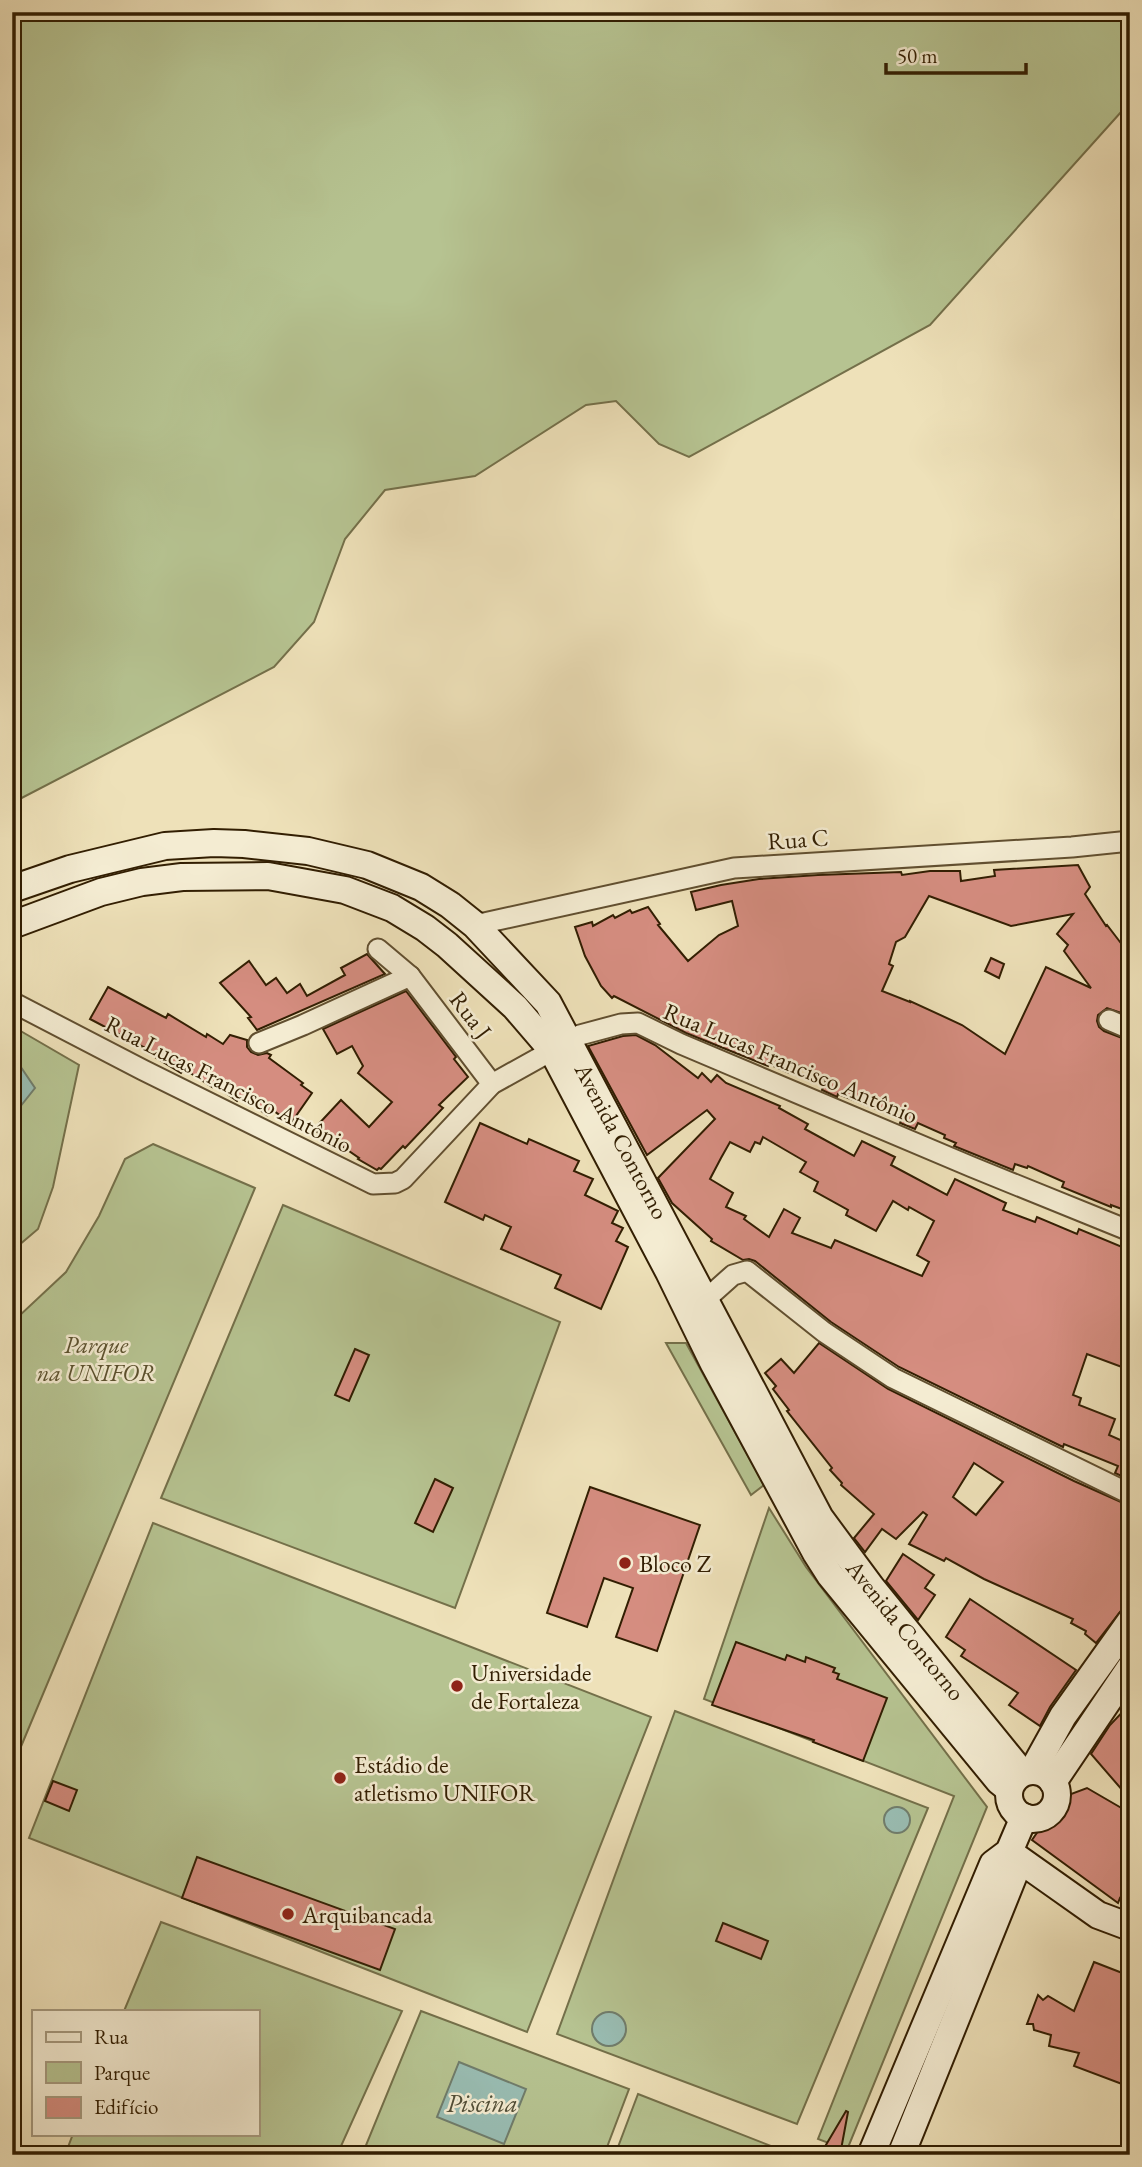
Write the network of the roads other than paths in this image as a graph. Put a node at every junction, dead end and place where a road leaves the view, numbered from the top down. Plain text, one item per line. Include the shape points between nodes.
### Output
1 (1130, 841) edge
2 (12, 889) edge
3 (12, 925) edge
4 (475, 925) junction
5 (378, 949) dead end
6 (410, 976) junction
7 (12, 1002) edge
8 (1109, 1020) dead end
9 (1130, 1029) edge
10 (259, 1042) dead end
11 (561, 1045) junction
12 (492, 1084) junction
13 (1130, 1231) edge
14 (705, 1300) junction
15 (1130, 1494) edge
16 (1130, 1622) edge
17 (1130, 1668) edge
18 (1029, 1779) junction
19 (1024, 1817) junction
20 (1009, 1852) junction
21 (1130, 1927) edge
22 (871, 2155) edge
23 (901, 2155) edge

1 - 4 street, Rua C via 734,868
2 - 4 street, Avenida Contorno via 70,869 165,846 244,844 307,851 367,865 421,887
3 - 11 street, Avenida Contorno via 101,892 182,877 268,876 345,890 392,908 425,928
4 - 11 street, Avenida Contorno via 548,1003
5 - 6 street, Rua J
6 - 10 street
6 - 12 street, Rua J
7 - 12 street, Rua Lucas Francisco Antônio via 373,1184 403,1179
8 - 9 street
11 - 12 street, Rua Lucas Francisco Antônio
11 - 13 street, Rua Lucas Francisco Antônio via 580,1035 638,1023
11 - 14 street, Avenida Contorno
11 - 18 street, Avenida Contorno via 713,1362 816,1553 999,1782
14 - 15 street via 733,1275 747,1271 824,1332 893,1378
14 - 18 street, Avenida Contorno via 832,1538
16 - 18 street via 1063,1716
17 - 18 street
18 - 19 street via 1009,1800
18 - 19 street via 1056,1789 1056,1800 1044,1816
19 - 20 street
20 - 21 street via 1098,1915
20 - 22 street via 993,1864
20 - 23 street via 1015,1872

